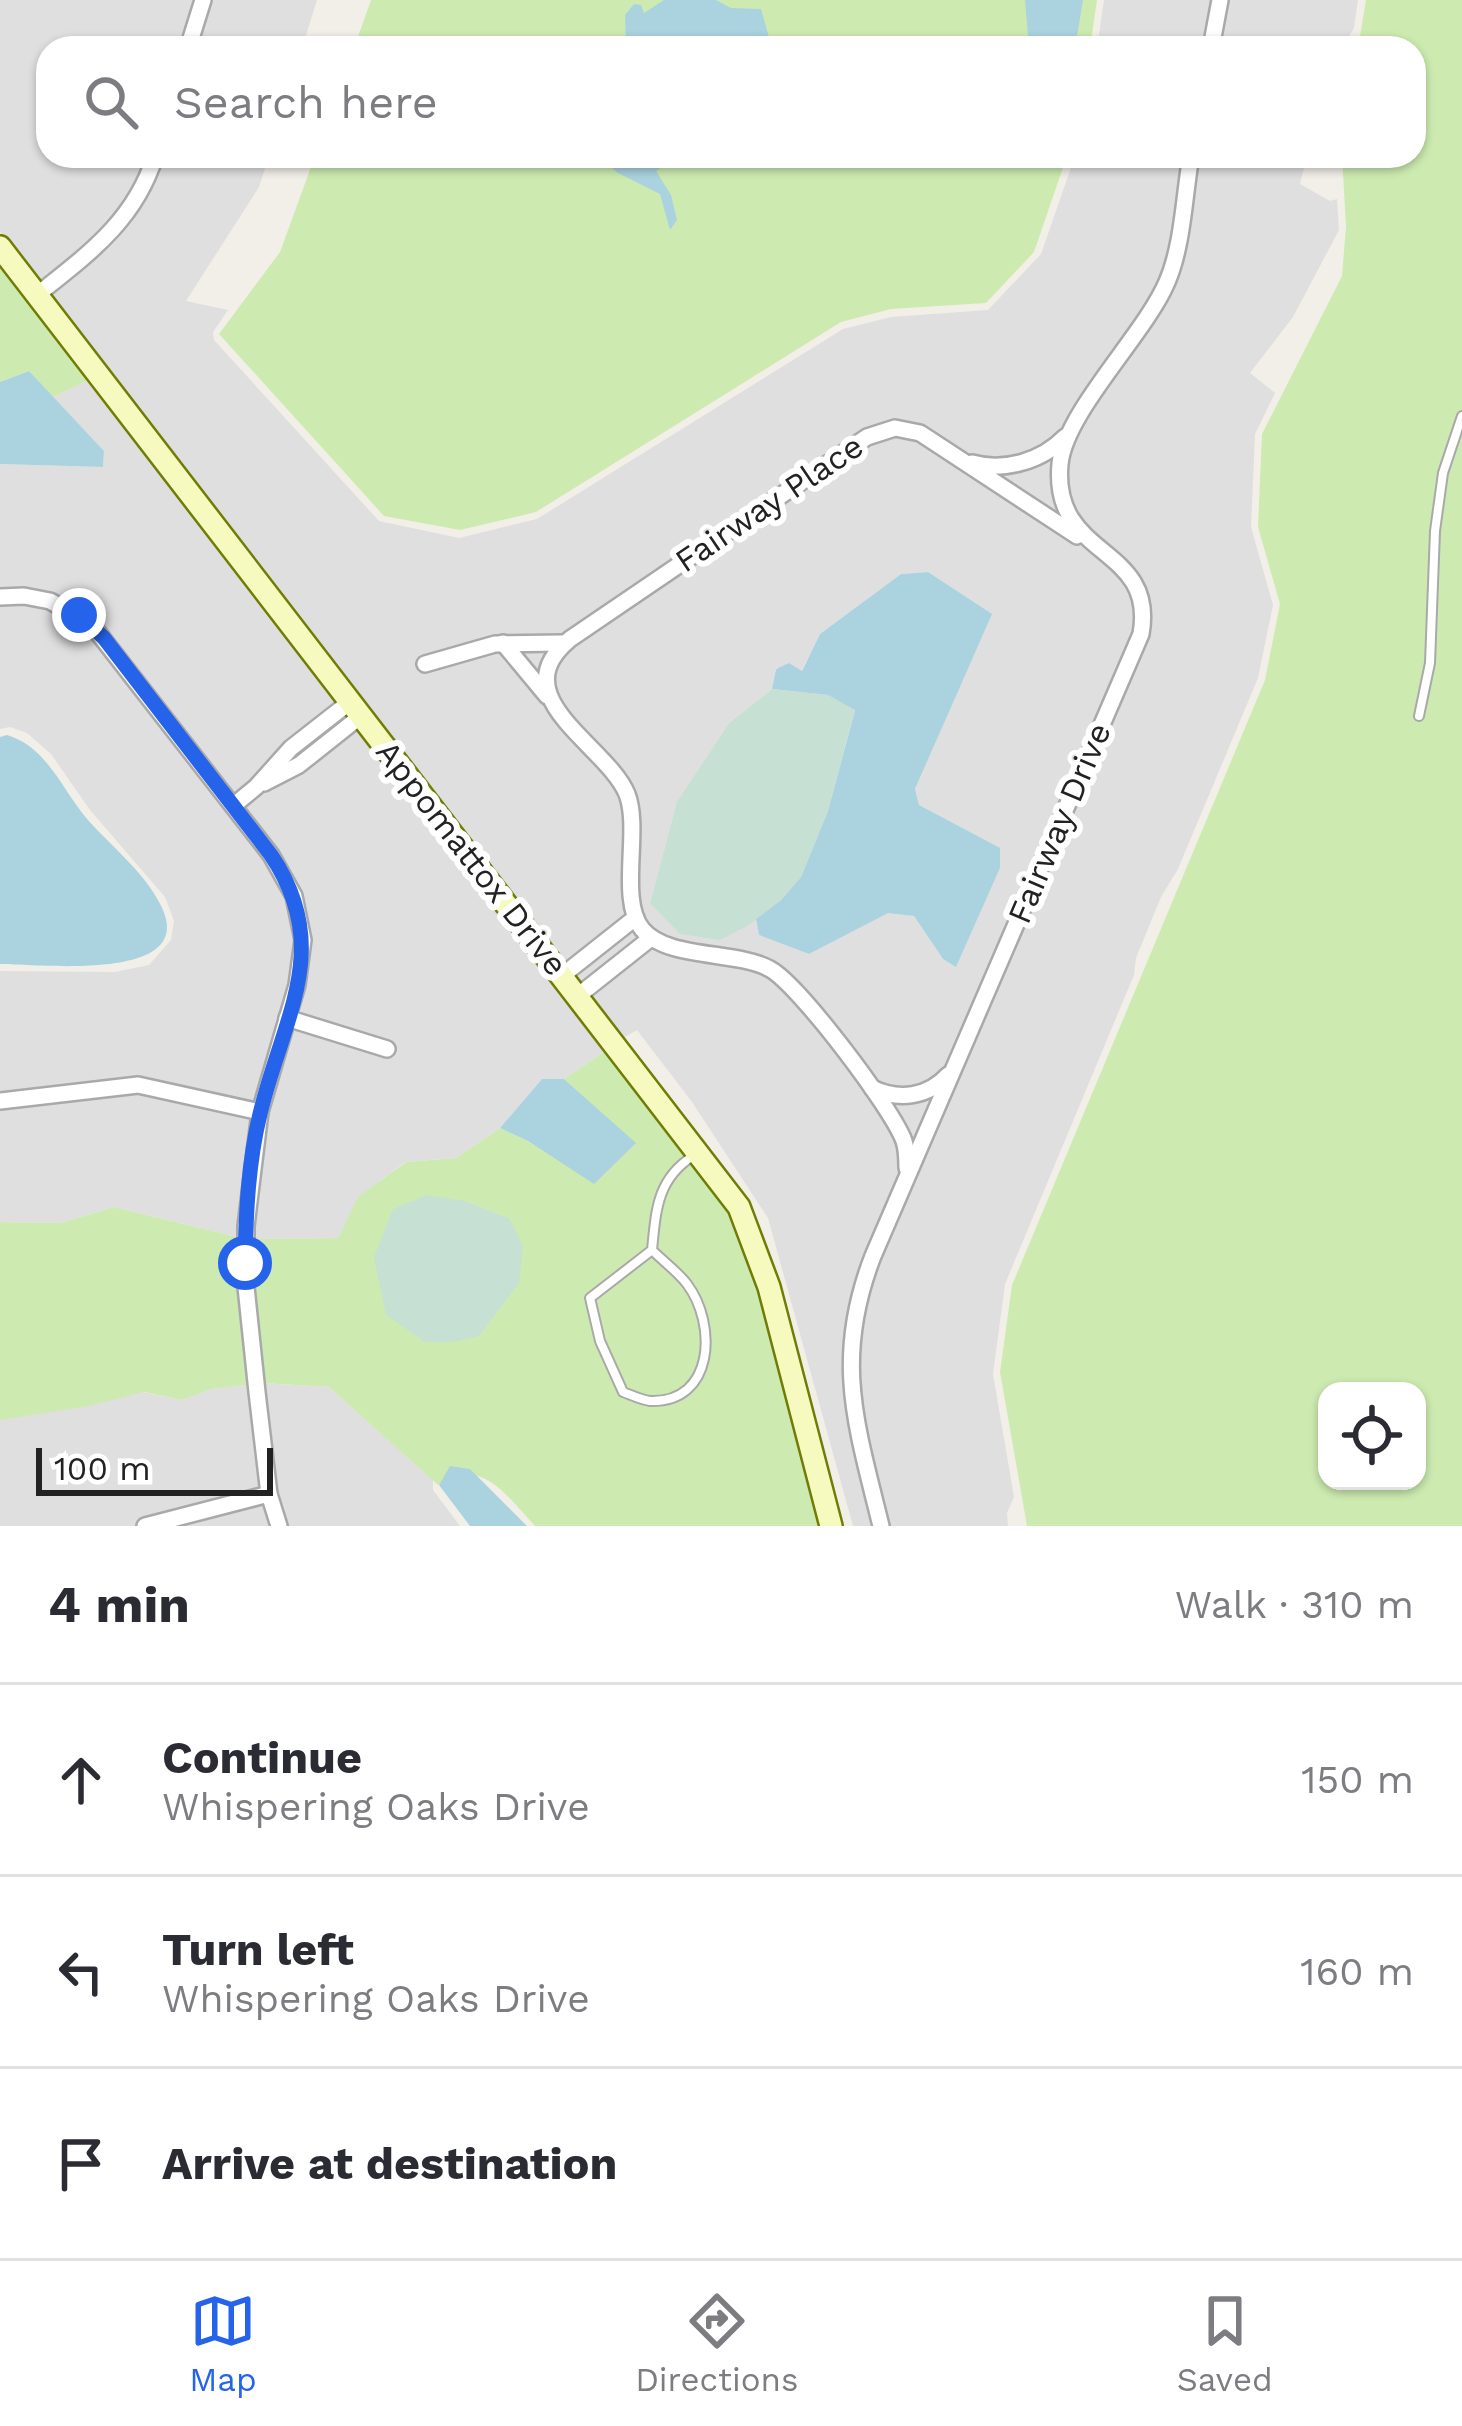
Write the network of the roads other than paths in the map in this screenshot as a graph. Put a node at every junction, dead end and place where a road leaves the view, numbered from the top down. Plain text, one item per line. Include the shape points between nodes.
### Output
1 (202, 0) edge
2 (1220, 0) edge
3 (192, 36) edge
4 (1213, 36) edge
5 (150, 168) edge
6 (1189, 168) edge
7 (0, 247) edge
8 (38, 295) junction
9 (1462, 416) edge
10 (1072, 431) junction
11 (950, 454) junction
12 (1099, 551) junction
13 (0, 597) edge
14 (570, 639) junction
15 (502, 643) junction
16 (425, 664) dead end
17 (554, 705) junction
18 (357, 708) junction
19 (1419, 716) dead end
20 (233, 806) junction
21 (635, 918) junction
22 (651, 938) junction
23 (563, 975) junction
24 (579, 995) junction
25 (287, 1018) junction
26 (387, 1048) dead end
27 (954, 1068) junction
28 (872, 1088) junction
29 (0, 1101) edge
30 (260, 1112) junction
31 (699, 1151) junction
32 (903, 1188) junction
33 (652, 1250) junction
34 (269, 1494) junction
35 (145, 1526) edge
36 (278, 1526) edge
37 (831, 1526) edge
38 (881, 1526) edge

1 - 3 street
2 - 4 street
5 - 8 street via 115,230
6 - 10 street, Fairway Drive via 1164,288
7 - 8 street, Appomattox Drive
8 - 18 street, Appomattox Drive
9 - 19 lane via 1443,472
10 - 11 street via 1046,453 1006,466
10 - 12 street, Fairway Drive via 1061,459 1064,502 1078,532
11 - 12 street, Fairway Place
11 - 14 street, Fairway Place via 907,429 876,431
12 - 27 street, Fairway Drive via 1138,586 1141,634
13 - 20 street via 50,601 92,625
14 - 15 street
14 - 17 street via 548,669
15 - 16 street
15 - 17 street
17 - 21 street via 628,796
18 - 20 street via 299,765
18 - 23 street, Appomattox Drive
20 - 25 street via 284,875 301,917 302,963
21 - 22 street
21 - 23 street
22 - 24 street
22 - 28 street via 773,970
23 - 24 street, Appomattox Drive
24 - 31 street, Appomattox Drive
25 - 26 street
25 - 30 street
27 - 28 street via 917,1094
27 - 32 street, Fairway Drive
28 - 32 street via 903,1139
29 - 30 street via 138,1085
30 - 34 street via 245,1263
31 - 33 lane via 661,1186
31 - 37 street, Appomattox Drive via 755,1242
32 - 38 street, Fairway Drive via 863,1281 850,1347 852,1402
33 - 33 lane via 590,1298 623,1392 650,1401 686,1393 701,1377 708,1336 689,1286
34 - 35 street
34 - 36 street

